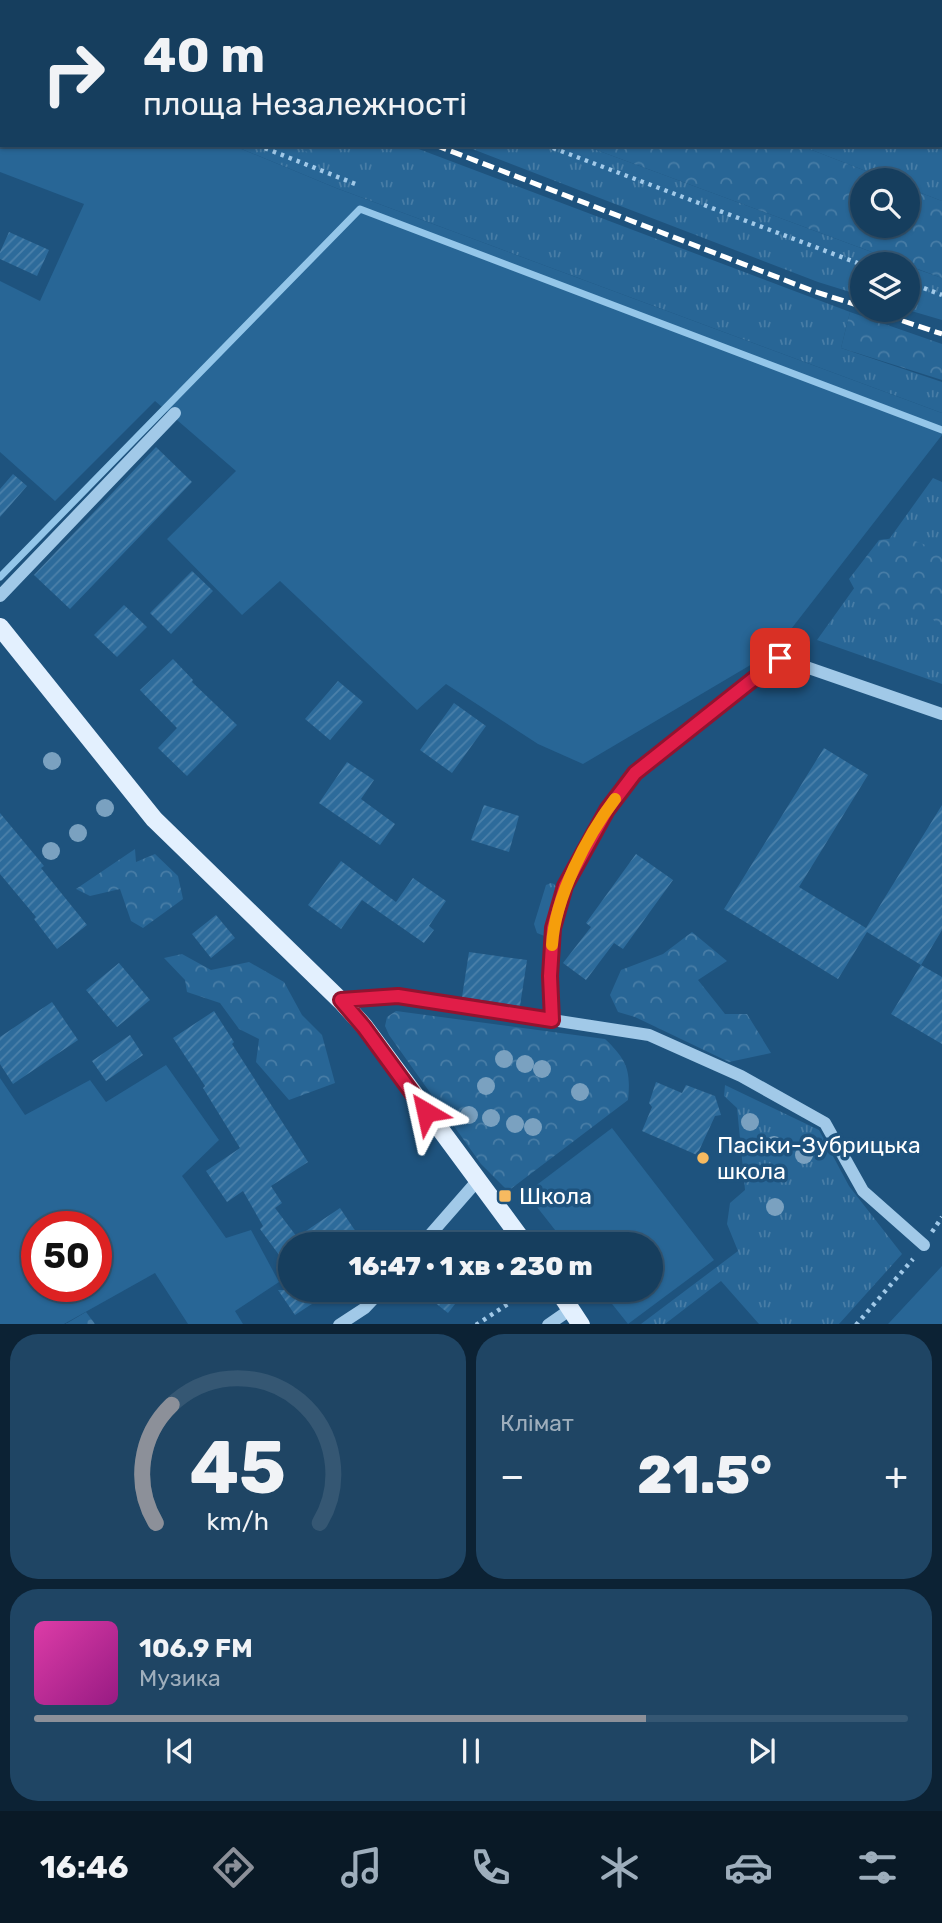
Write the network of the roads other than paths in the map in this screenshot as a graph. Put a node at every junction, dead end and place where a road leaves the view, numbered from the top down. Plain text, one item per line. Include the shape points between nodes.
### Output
1 (175, 413) dead end
2 (0, 596) edge
3 (0, 627) edge
4 (942, 714) edge
5 (341, 1000) junction
6 (552, 1020) junction
7 (478, 1180) junction
8 (432, 1232) edge
9 (516, 1232) edge
10 (924, 1245) road end
11 (371, 1302) edge
12 (566, 1302) edge
13 (576, 1317) edge
14 (341, 1324) edge
15 (552, 1324) edge

1 - 2 street
3 - 5 main road via 154,819
4 - 6 street via 780,658 635,773 607,810 565,886 553,928
5 - 6 street via 398,996
5 - 7 main road
6 - 10 street via 649,1035 741,1076 825,1123 863,1191
7 - 8 street
7 - 9 main road
11 - 14 street
12 - 13 main road
13 - 15 street

